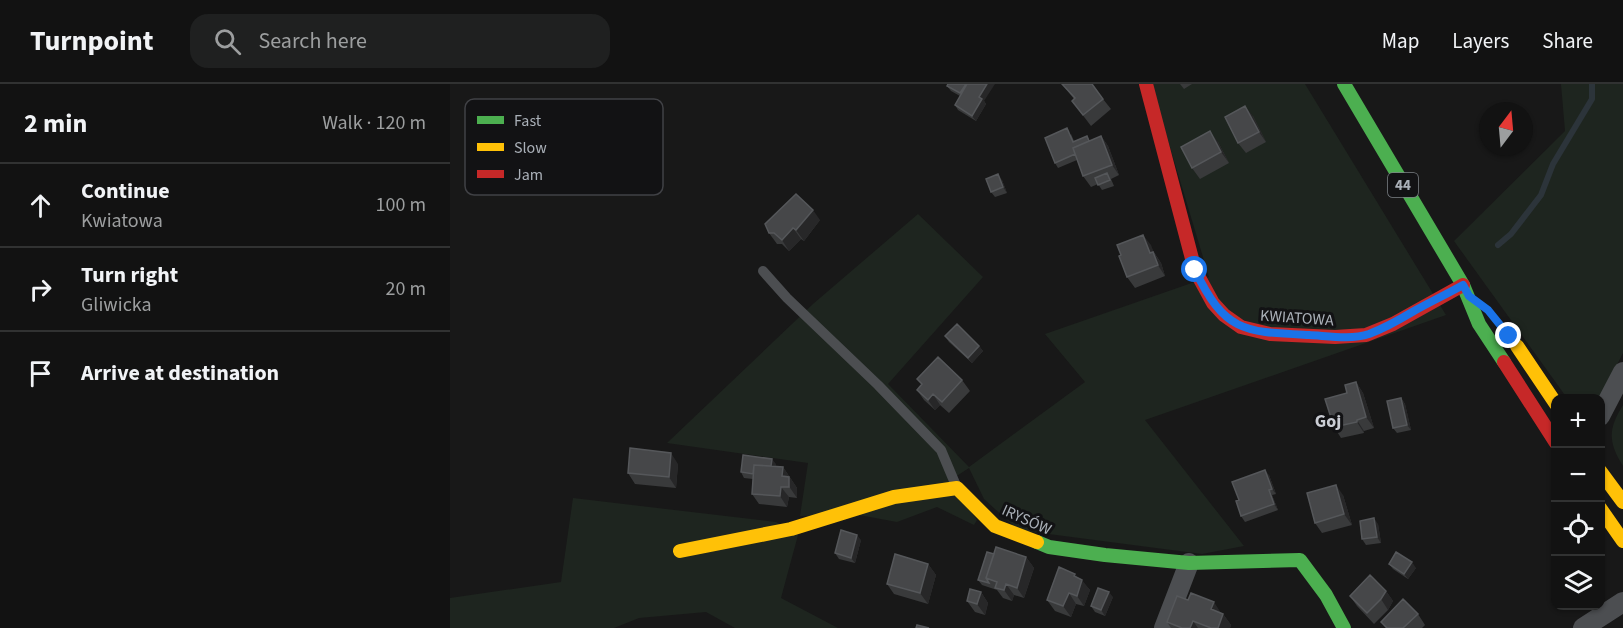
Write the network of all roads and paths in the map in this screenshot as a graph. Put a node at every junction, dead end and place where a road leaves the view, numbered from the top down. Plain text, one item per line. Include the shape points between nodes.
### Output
1 (1146, 84) edge
2 (1344, 84) edge
3 (763, 271) dead end
4 (1466, 291) junction
5 (1488, 310) dead end
6 (1509, 336) dead end
7 (1623, 372) edge
8 (1551, 397) edge
9 (1605, 406) edge
10 (1551, 435) edge
11 (1605, 478) edge
12 (957, 488) junction
13 (1623, 502) edge
14 (1605, 515) edge
15 (1623, 541) edge
16 (680, 551) dead end
17 (1188, 563) junction
18 (1623, 602) edge
19 (1164, 628) edge
20 (1344, 628) edge
21 (1583, 628) edge

1 - 4 street, KWIATOWA via 1195,270 1213,303 1241,327 1270,334 1366,335
2 - 4 street, 44
3 - 12 lane via 941,450
4 - 5 street, 44
4 - 10 street, 44 via 1485,334
6 - 8 street
7 - 9 street
11 - 13 street
12 - 16 street via 894,497 792,529
12 - 17 street, IRYSÓW via 995,526 1049,547
14 - 15 street
17 - 19 street
17 - 20 street, IRYSÓW via 1300,560
18 - 21 street

